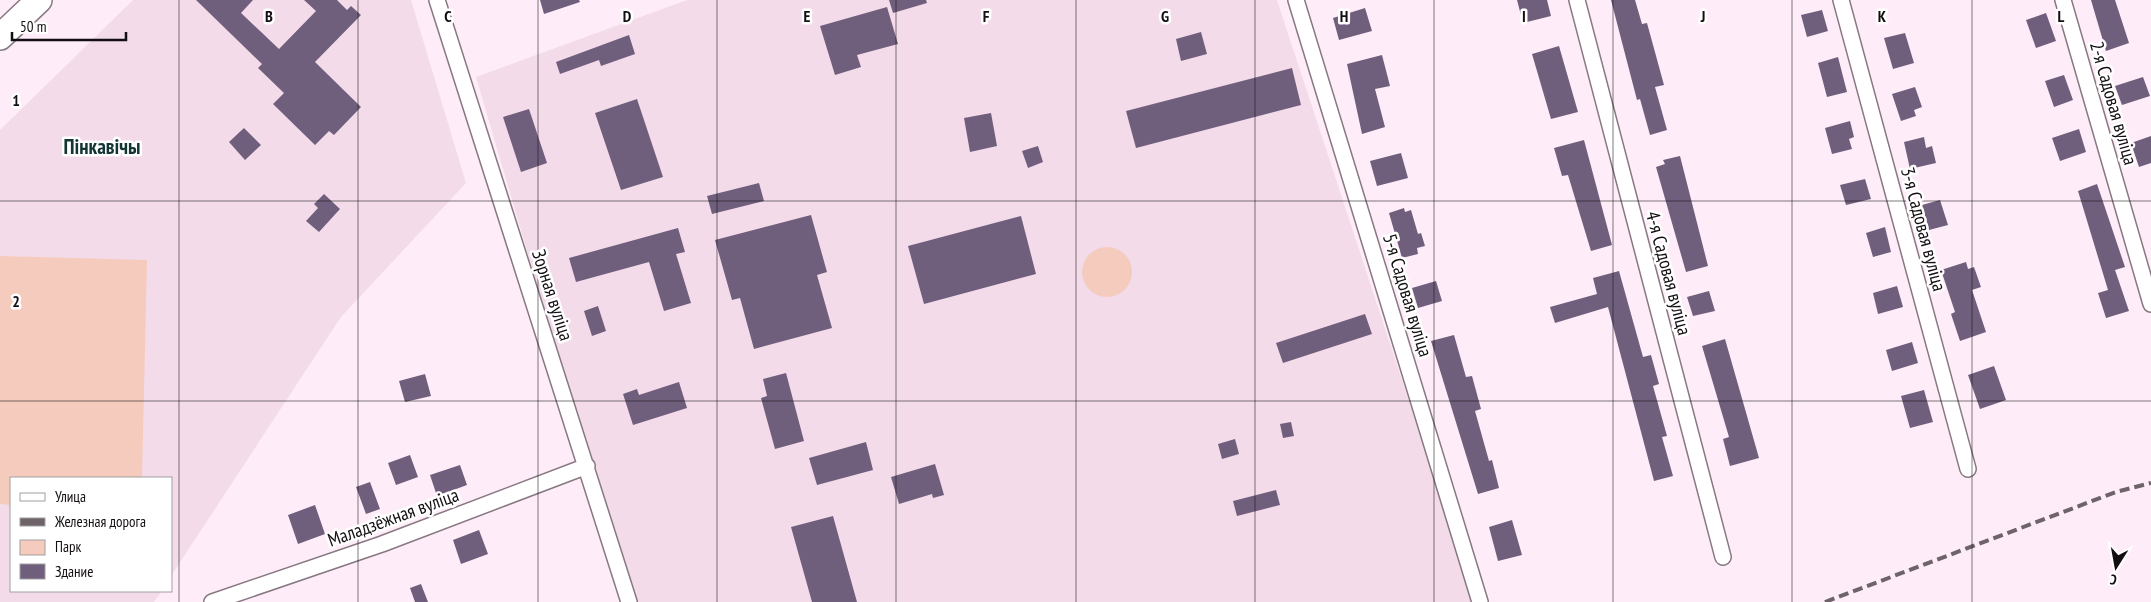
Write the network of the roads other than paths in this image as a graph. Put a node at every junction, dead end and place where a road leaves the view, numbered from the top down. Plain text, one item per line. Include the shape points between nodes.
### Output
1 (39, 0) edge
2 (438, 0) edge
3 (1296, 0) edge
4 (1577, 0) edge
5 (1841, 0) edge
6 (2063, 0) edge
7 (0, 37) edge
8 (2151, 304) edge
9 (587, 466) junction
10 (1968, 469) dead end
11 (1723, 557) dead end
12 (212, 602) edge
13 (629, 602) edge
14 (1480, 602) edge

1 - 7 main road
2 - 9 street, Зорная вуліца
3 - 14 street, 5-я Садовая вуліца
4 - 11 street, 4-я Садовая вуліца
5 - 10 street, 3-я Садовая вуліца
6 - 8 street, 2-я Садовая вуліца
9 - 12 street, Маладзёжная вуліца via 382,544
9 - 13 street, Зорная вуліца

